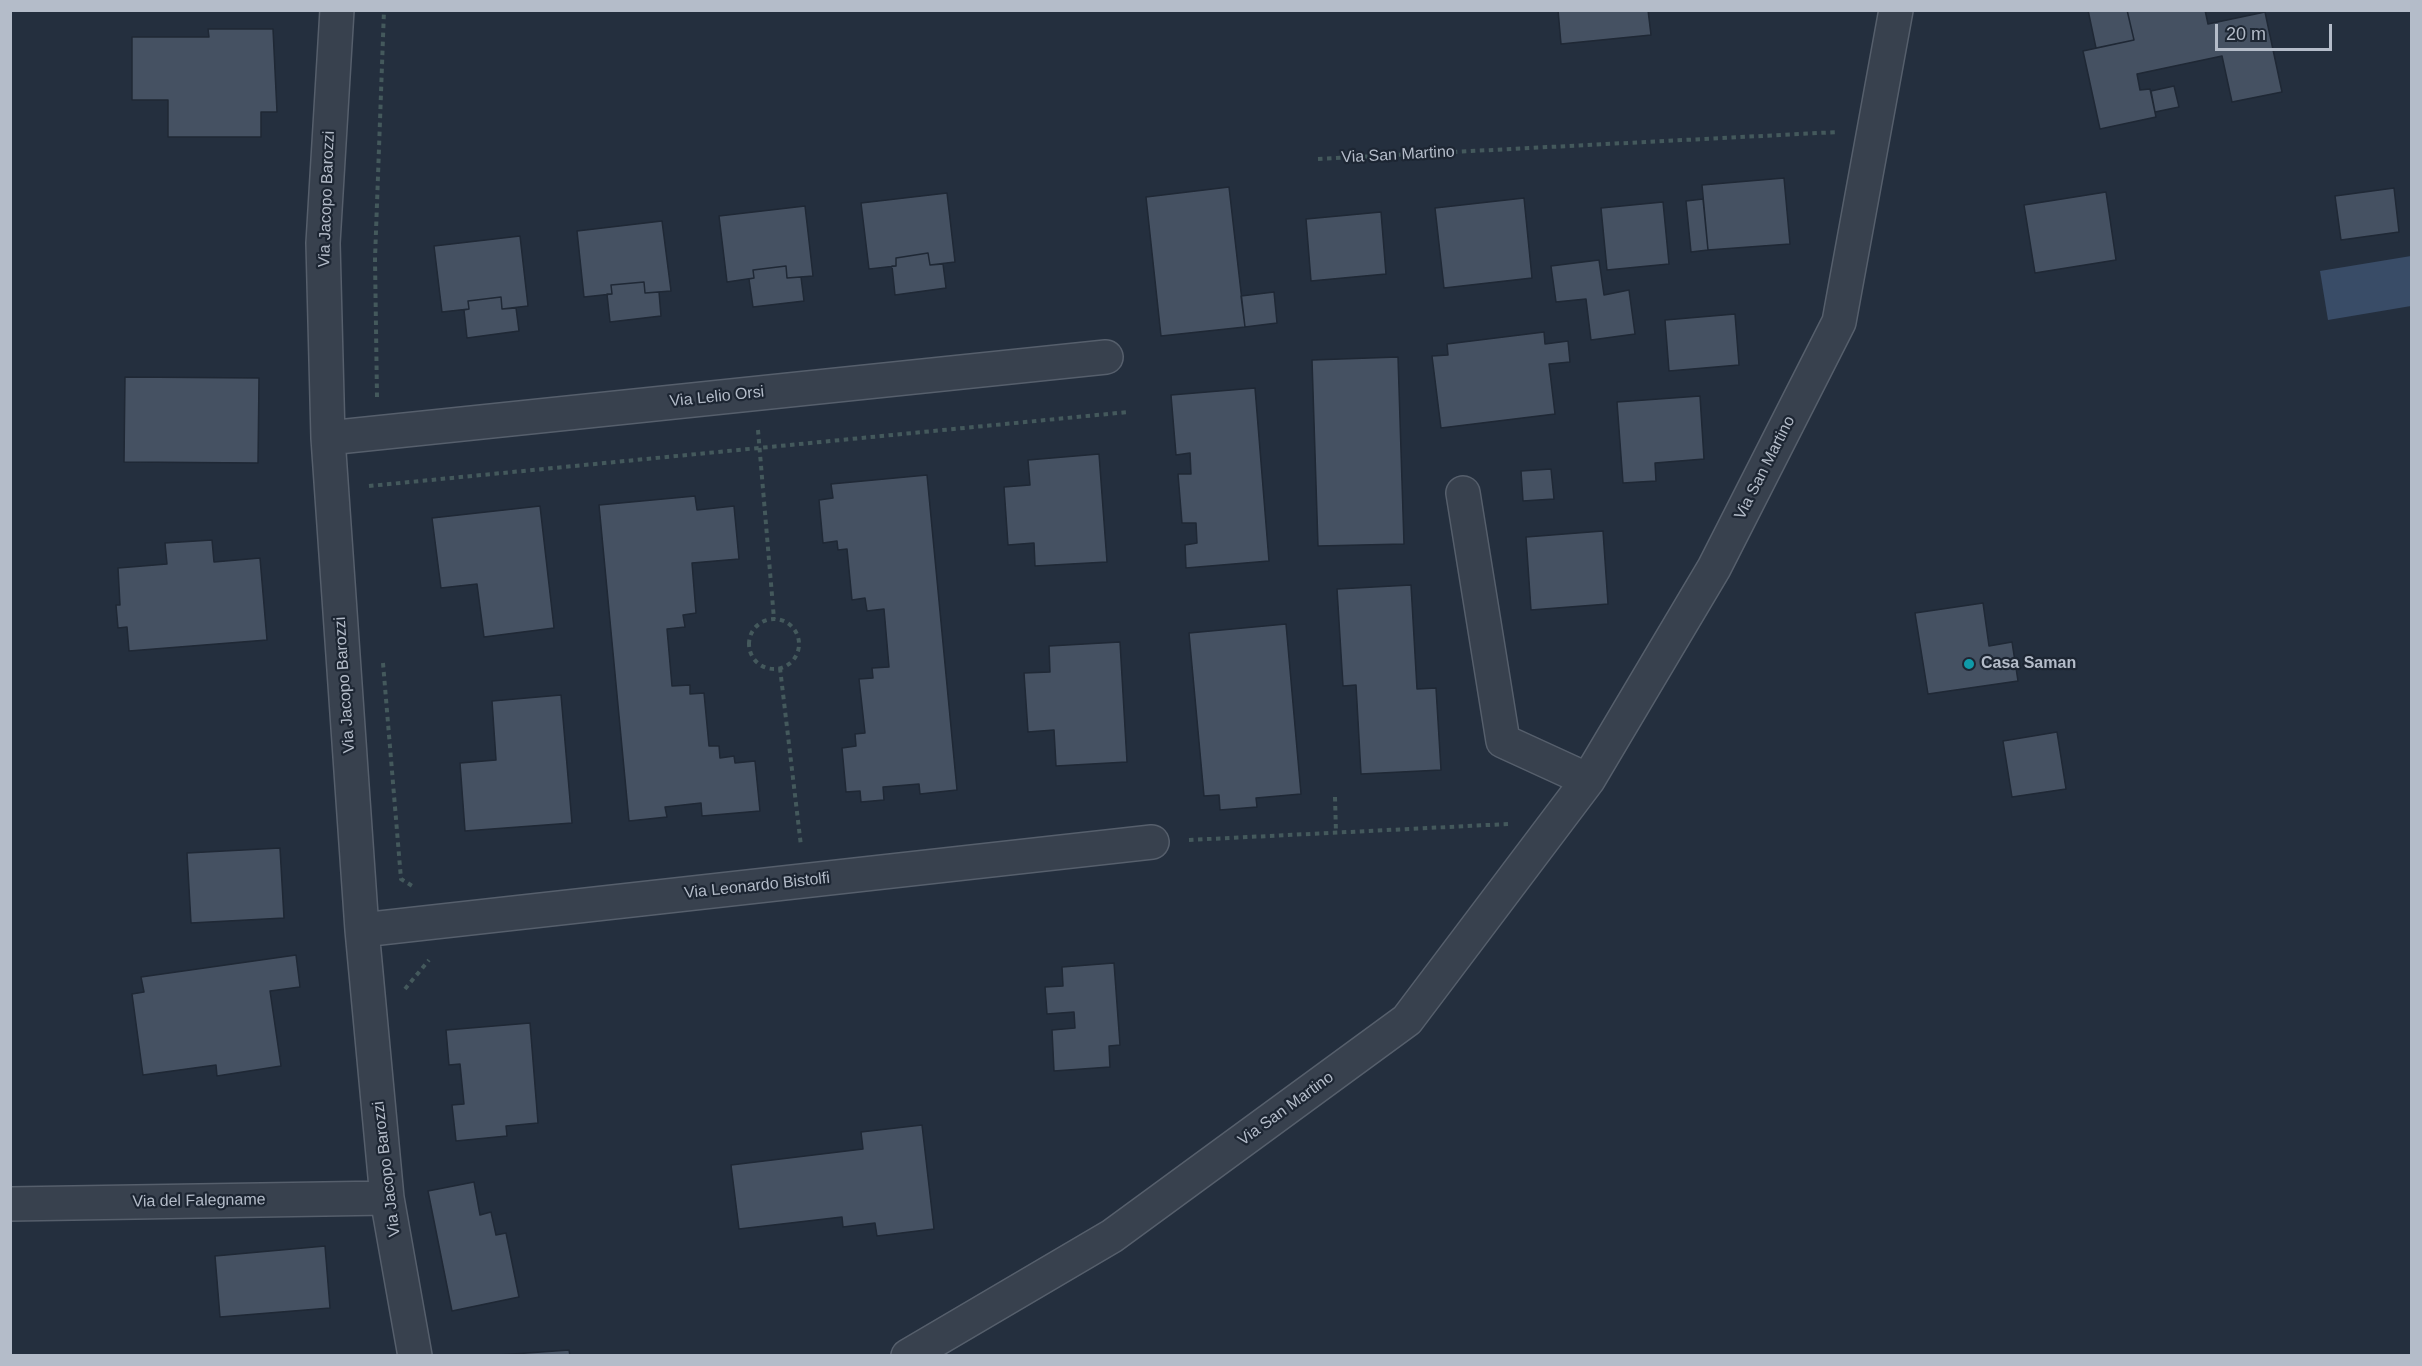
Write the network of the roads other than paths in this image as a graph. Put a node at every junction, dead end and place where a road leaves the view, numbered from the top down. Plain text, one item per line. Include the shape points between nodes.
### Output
1 (338, 10) edge
2 (1896, 10) edge
3 (1106, 357) dead end
4 (328, 438) junction
5 (1463, 493) dead end
6 (1588, 780) junction
7 (1152, 842) road end
8 (362, 930) junction
9 (387, 1198) junction
10 (10, 1204) edge
11 (415, 1356) edge
12 (908, 1356) edge

1 - 4 street, Via Jacopo Barozzi via 323,243
2 - 6 street, Via San Martino via 1839,322 1714,568
3 - 4 street, Via Lelio Orsi
4 - 8 street, Via Jacopo Barozzi
5 - 6 street via 1503,741
6 - 12 street, Via San Martino via 1407,1020 1112,1236
7 - 8 street, Via Leonardo Bistolfi
8 - 9 street, Via Jacopo Barozzi
9 - 10 street, Via del Falegname
9 - 11 street, Via Jacopo Barozzi

